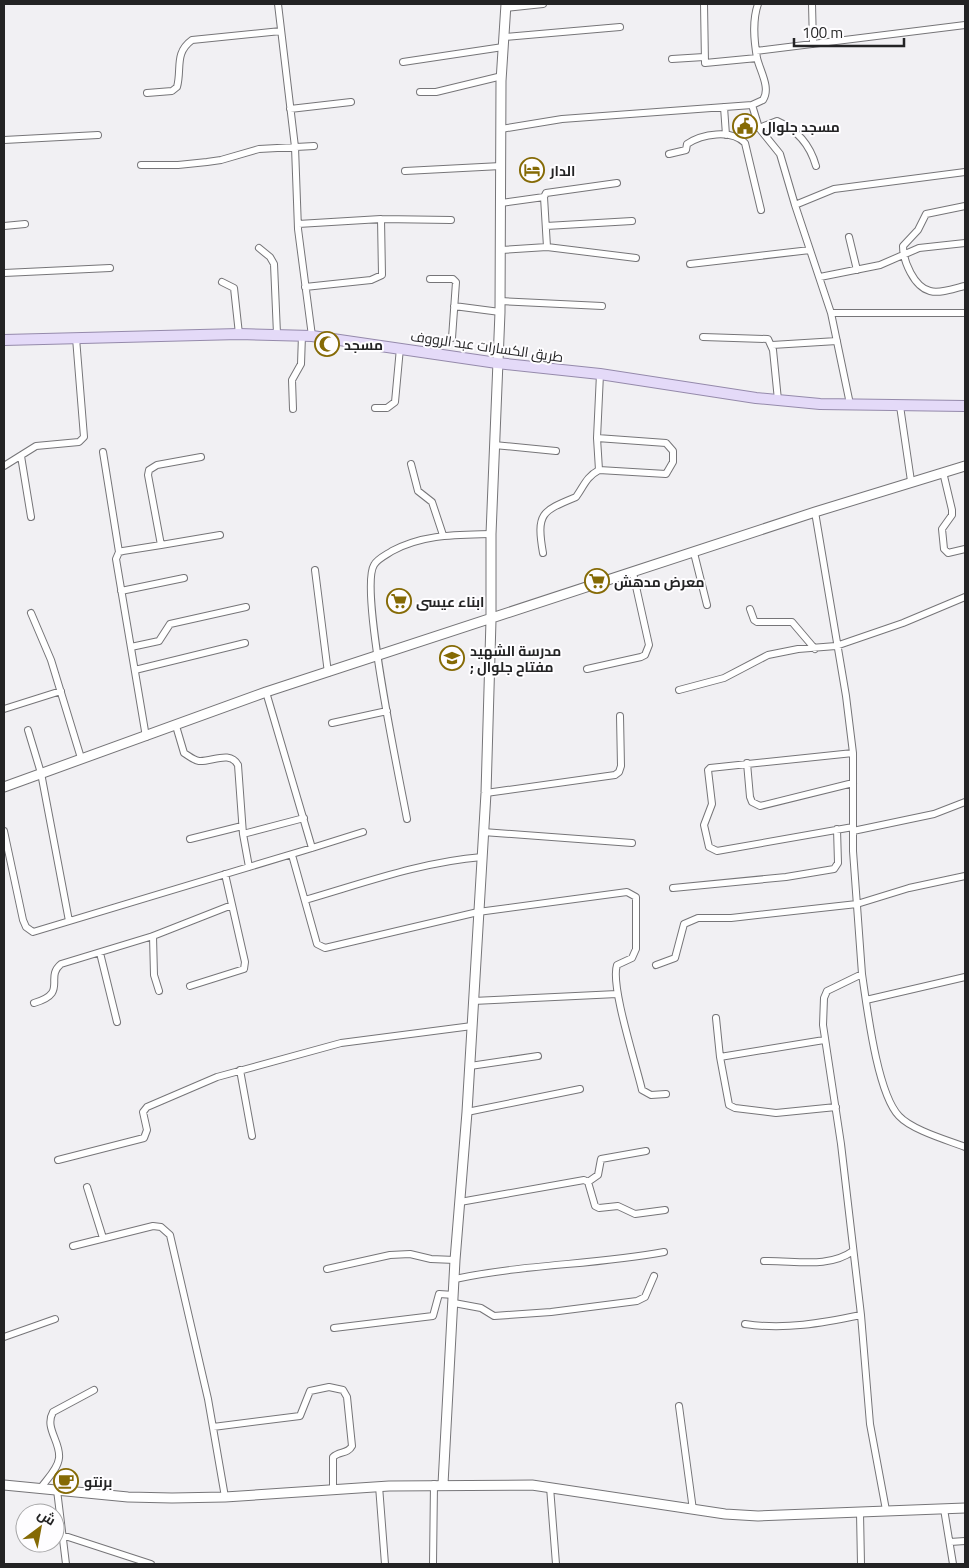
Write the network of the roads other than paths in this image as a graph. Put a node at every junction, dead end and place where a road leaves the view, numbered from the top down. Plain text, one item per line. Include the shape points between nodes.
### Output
1 (278, 4) edge
2 (543, 4) edge
3 (704, 4) edge
4 (758, 4) edge
5 (812, 4) edge
6 (506, 6) edge
7 (965, 25) edge
8 (620, 27) dead end
9 (281, 31) junction
10 (504, 37) junction
11 (813, 44) junction
12 (503, 47) junction
13 (757, 55) junction
14 (704, 57) junction
15 (672, 59) dead end
16 (403, 62) dead end
17 (502, 76) junction
18 (420, 92) dead end
19 (147, 93) dead end
20 (351, 102) dead end
21 (752, 104) junction
22 (724, 107) junction
23 (290, 109) junction
24 (760, 128) junction
25 (501, 129) junction
26 (98, 135) dead end
27 (726, 135) junction
28 (4, 140) edge
29 (314, 146) dead end
30 (295, 147) junction
31 (670, 154) dead end
32 (141, 165) dead end
33 (501, 166) junction
34 (816, 166) dead end
35 (405, 171) dead end
36 (965, 172) edge
37 (617, 183) dead end
38 (544, 197) junction
39 (501, 203) junction
40 (794, 205) junction
41 (965, 206) edge
42 (761, 210) dead end
43 (381, 219) junction
44 (451, 220) dead end
45 (632, 221) dead end
46 (25, 224) dead end
47 (298, 224) junction
48 (4, 226) edge
49 (546, 226) junction
50 (849, 237) dead end
51 (965, 243) edge
52 (547, 247) junction
53 (259, 248) dead end
54 (501, 250) junction
55 (810, 250) junction
56 (903, 255) junction
57 (636, 258) dead end
58 (690, 264) dead end
59 (110, 268) dead end
60 (857, 270) junction
61 (4, 273) edge
62 (820, 277) junction
63 (430, 279) dead end
64 (222, 282) dead end
65 (965, 286) edge
66 (305, 287) junction
67 (500, 301) junction
68 (454, 306) junction
69 (602, 306) dead end
70 (500, 312) junction
71 (965, 312) edge
72 (831, 314) junction
73 (239, 334) junction
74 (277, 334) junction
75 (307, 335) junction
76 (703, 337) dead end
77 (76, 338) junction
78 (452, 338) dead end
79 (4, 340) edge
80 (837, 341) junction
81 (772, 345) junction
82 (400, 348) junction
83 (497, 364) junction
84 (600, 374) junction
85 (778, 400) junction
86 (850, 404) junction
87 (900, 406) junction
88 (965, 406) edge
89 (375, 408) dead end
90 (293, 409) dead end
91 (597, 438) junction
92 (494, 445) junction
93 (556, 451) dead end
94 (103, 452) dead end
95 (21, 456) junction
96 (202, 457) dead end
97 (411, 464) dead end
98 (4, 466) edge
99 (965, 466) edge
100 (599, 470) junction
101 (943, 472) junction
102 (911, 482) junction
103 (815, 512) junction
104 (31, 517) dead end
105 (491, 534) junction
106 (220, 535) dead end
107 (443, 535) junction
108 (162, 545) junction
109 (965, 549) edge
110 (119, 552) junction
111 (543, 553) dead end
112 (694, 553) junction
113 (315, 570) dead end
114 (633, 573) junction
115 (184, 578) dead end
116 (121, 591) junction
117 (965, 597) edge
118 (707, 605) dead end
119 (246, 606) dead end
120 (750, 609) dead end
121 (32, 613) dead end
122 (491, 620) junction
123 (245, 643) dead end
124 (836, 646) junction
125 (131, 647) junction
126 (815, 649) junction
127 (378, 657) junction
128 (587, 669) dead end
129 (135, 670) junction
130 (328, 673) junction
131 (679, 690) dead end
132 (61, 691) junction
133 (266, 692) junction
134 (4, 709) edge
135 (387, 711) junction
136 (620, 716) dead end
137 (332, 723) dead end
138 (176, 726) junction
139 (28, 730) dead end
140 (146, 736) junction
141 (853, 753) junction
142 (81, 758) junction
143 (747, 763) junction
144 (41, 773) junction
145 (854, 784) junction
146 (4, 787) edge
147 (486, 794) junction
148 (965, 802) edge
149 (304, 818) junction
150 (407, 819) dead end
151 (242, 826) junction
152 (837, 829) junction
153 (853, 829) junction
154 (4, 831) edge
155 (363, 832) dead end
156 (483, 832) junction
157 (243, 834) junction
158 (190, 839) dead end
159 (632, 843) dead end
160 (312, 848) junction
161 (292, 855) junction
162 (482, 857) junction
163 (249, 867) junction
164 (225, 874) junction
165 (965, 876) edge
166 (673, 888) dead end
167 (305, 900) junction
168 (857, 904) junction
169 (232, 905) junction
170 (478, 912) junction
171 (69, 921) junction
172 (153, 936) junction
173 (100, 953) junction
174 (656, 965) dead end
175 (862, 974) junction
176 (965, 977) edge
177 (190, 986) dead end
178 (159, 990) dead end
179 (617, 994) junction
180 (866, 1000) junction
181 (473, 1001) junction
182 (34, 1003) dead end
183 (716, 1018) dead end
184 (118, 1022) dead end
185 (472, 1026) junction
186 (824, 1040) junction
187 (538, 1056) dead end
188 (720, 1057) junction
189 (470, 1066) junction
190 (240, 1070) junction
191 (580, 1089) dead end
192 (666, 1094) dead end
193 (836, 1107) junction
194 (467, 1112) junction
195 (252, 1136) dead end
196 (965, 1147) edge
197 (646, 1151) dead end
198 (58, 1160) dead end
199 (588, 1182) junction
200 (87, 1187) dead end
201 (460, 1202) junction
202 (665, 1210) dead end
203 (103, 1238) junction
204 (73, 1246) dead end
205 (854, 1251) junction
206 (664, 1252) dead end
207 (455, 1260) junction
208 (764, 1261) dead end
209 (328, 1269) dead end
210 (654, 1276) dead end
211 (455, 1278) junction
212 (454, 1299) junction
213 (861, 1315) junction
214 (55, 1319) dead end
215 (745, 1324) dead end
216 (334, 1328) dead end
217 (4, 1337) edge
218 (94, 1390) dead end
219 (679, 1406) dead end
220 (213, 1426) junction
221 (438, 1484) junction
222 (4, 1485) edge
223 (379, 1486) junction
224 (550, 1487) junction
225 (40, 1489) junction
226 (333, 1489) junction
227 (57, 1490) junction
228 (225, 1497) junction
229 (58, 1503) edge
230 (965, 1508) edge
231 (944, 1509) junction
232 (694, 1510) junction
233 (886, 1510) junction
234 (860, 1513) junction
235 (65, 1536) edge
236 (965, 1541) edge
237 (950, 1542) junction
238 (151, 1564) edge
239 (385, 1564) edge
240 (433, 1564) edge
241 (556, 1564) edge
242 (861, 1564) edge
243 (954, 1564) edge

1 - 9 street
2 - 6 street
3 - 14 street
4 - 13 street via 754,16
5 - 11 street
6 - 10 street
7 - 11 street
8 - 10 street
9 - 19 street via 192,40 179,56 178,87 172,91
9 - 23 street
10 - 12 street
11 - 13 street
12 - 16 street
12 - 17 street
13 - 14 street via 704,63
13 - 21 street via 766,95 763,100
14 - 15 street
17 - 18 street via 436,92
17 - 25 street
20 - 23 street
21 - 22 street
21 - 24 street
22 - 25 street via 562,119
22 - 27 street
23 - 30 street
24 - 34 street via 777,121 793,129 804,141
24 - 40 street via 780,154
25 - 33 street
26 - 28 street
27 - 31 street via 698,138 687,144 682,153
27 - 42 street via 738,137 745,143
29 - 30 street
30 - 32 street via 259,149 214,161
30 - 47 street
33 - 35 street
33 - 39 street
36 - 40 street via 834,189
37 - 38 street via 554,191
38 - 39 street
38 - 49 street
39 - 54 street
40 - 55 street
41 - 56 street via 926,214 918,230 903,246
43 - 44 street
43 - 47 street
43 - 66 street via 382,275 371,280
45 - 49 street
46 - 48 street
47 - 66 street
49 - 52 street
50 - 60 street
51 - 56 street via 919,248
52 - 54 street
52 - 57 street
53 - 74 street via 274,264
54 - 67 street
55 - 58 street
55 - 62 street
56 - 60 street
56 - 65 street via 914,277 925,288 931,291
59 - 61 street
60 - 62 street
62 - 72 street
63 - 68 street via 455,280
64 - 73 street via 234,288
66 - 75 street
67 - 69 street
67 - 70 street
68 - 70 street
68 - 78 street
70 - 83 street
71 - 72 street
72 - 80 street
73 - 74 main road, طريق الكسارات عبد الرووف
73 - 77 main road, طريق الكسارات عبد الرووف
74 - 75 main road, طريق الكسارات عبد الرووف
75 - 82 main road, طريق الكسارات عبد الرووف
75 - 90 street via 301,364 292,380
76 - 81 street via 762,338
77 - 79 main road, طريق الكسارات عبد الرووف
77 - 95 street via 84,437 78,442 36,446
80 - 81 street
80 - 86 street
81 - 85 street
82 - 83 main road, طريق الكسارات عبد الرووف
82 - 89 street via 395,402 387,408
83 - 84 main road, طريق الكسارات عبد الرووف
83 - 92 street
84 - 85 main road, طريق الكسارات عبد الرووف
84 - 91 street
85 - 86 main road, طريق الكسارات عبد الرووف
86 - 87 main road, طريق الكسارات عبد الرووف
87 - 88 main road, طريق الكسارات عبد الرووف
87 - 102 street
91 - 100 street
91 - 100 street via 666,443 673,451 673,462 666,474
92 - 93 street
92 - 105 street
94 - 110 street
95 - 98 street
95 - 104 street
96 - 108 street via 157,465 149,470
97 - 107 street via 418,492 432,502
99 - 101 street
100 - 111 street via 584,482 576,497 550,507 542,518
101 - 102 street
101 - 109 street via 952,510 942,529 944,549 948,553
102 - 103 street
103 - 112 street
103 - 124 street
105 - 107 street
105 - 122 street
106 - 108 street
107 - 127 street via 401,546 374,564 370,589
108 - 110 street
110 - 116 street via 116,559
112 - 114 street
112 - 118 street
113 - 130 street
114 - 122 street
114 - 128 street via 647,651 641,657
115 - 116 street
116 - 125 street
117 - 124 street
119 - 125 street via 170,624 159,641
120 - 126 street via 757,622 792,622
121 - 132 street
122 - 127 street
122 - 147 street
123 - 129 street
124 - 126 street
124 - 141 street
125 - 129 street
126 - 131 street via 768,655 724,678
127 - 130 street
127 - 135 street
129 - 140 street
130 - 133 street
132 - 134 street
132 - 142 street
133 - 138 street
133 - 149 street
135 - 137 street
135 - 150 street
136 - 147 street via 621,766 615,775
138 - 140 street
138 - 151 street via 184,753 194,759 229,757 235,760
139 - 144 street
140 - 142 street
141 - 143 street
141 - 145 street
142 - 144 street
143 - 145 street via 750,797 755,805
143 - 152 street via 714,766 708,770 712,804 704,825 710,849 721,851
144 - 146 street
144 - 171 street
145 - 153 street
147 - 156 street
148 - 153 street via 934,814
149 - 157 street
149 - 160 street
151 - 157 street
151 - 158 street
152 - 153 street
152 - 166 street via 838,863 832,870
153 - 168 street
154 - 171 street via 26,926 38,932
155 - 160 street
156 - 159 street
156 - 162 street
157 - 163 street
160 - 161 street
161 - 163 street
161 - 167 street
162 - 167 street via 420,866
162 - 170 street
163 - 164 street
164 - 169 street
164 - 171 street
165 - 168 street
167 - 170 street via 317,944 325,948
168 - 174 street via 731,918 698,918 684,924 675,958
168 - 175 street
169 - 172 street
169 - 177 street via 244,969
170 - 179 street via 626,892 634,894 636,949 632,958 617,964
170 - 181 street
172 - 173 street
172 - 178 street via 154,975
173 - 182 street via 61,964 56,970 51,995
173 - 184 street
175 - 180 street
175 - 186 street via 827,991 822,1012
176 - 180 street
179 - 181 street
179 - 192 street via 642,1090 651,1095
180 - 196 street via 880,1072 894,1110 916,1126
181 - 185 street
183 - 188 street
185 - 189 street
185 - 190 street via 341,1043
186 - 188 street
186 - 193 street
187 - 189 street
188 - 193 street via 727,1098 735,1108 776,1113
189 - 194 street
190 - 195 street
190 - 198 street via 146,1107 144,1138
191 - 194 street
193 - 205 street
194 - 201 street
197 - 199 street via 604,1158 598,1175
199 - 201 street via 576,1180
199 - 202 street via 595,1206 599,1208 618,1206 635,1214
200 - 203 street
201 - 207 street
203 - 204 street
203 - 220 street via 153,1226 161,1227 170,1235
205 - 208 street via 820,1262
205 - 213 street
206 - 211 street
207 - 209 street via 410,1254 390,1255
207 - 211 street
210 - 212 street via 645,1297 637,1301 551,1312 494,1316
211 - 212 street
212 - 216 street via 439,1294 433,1316
212 - 221 street
213 - 215 street via 783,1327
213 - 233 street via 870,1424
214 - 217 street
218 - 225 street via 53,1412 49,1419 59,1457 58,1464
219 - 232 street
220 - 226 street via 300,1416 310,1391 329,1387 343,1390 347,1397 352,1446 333,1457
220 - 228 street
221 - 223 street
221 - 224 street
221 - 240 street
222 - 225 street
223 - 226 street
223 - 239 street
224 - 232 street
224 - 241 street
225 - 227 street
226 - 228 street
227 - 228 street via 128,1497
227 - 229 street
230 - 231 street
231 - 233 street
231 - 237 street
232 - 234 street via 758,1516
233 - 234 street
234 - 242 street
235 - 238 street
236 - 237 street
237 - 243 street

